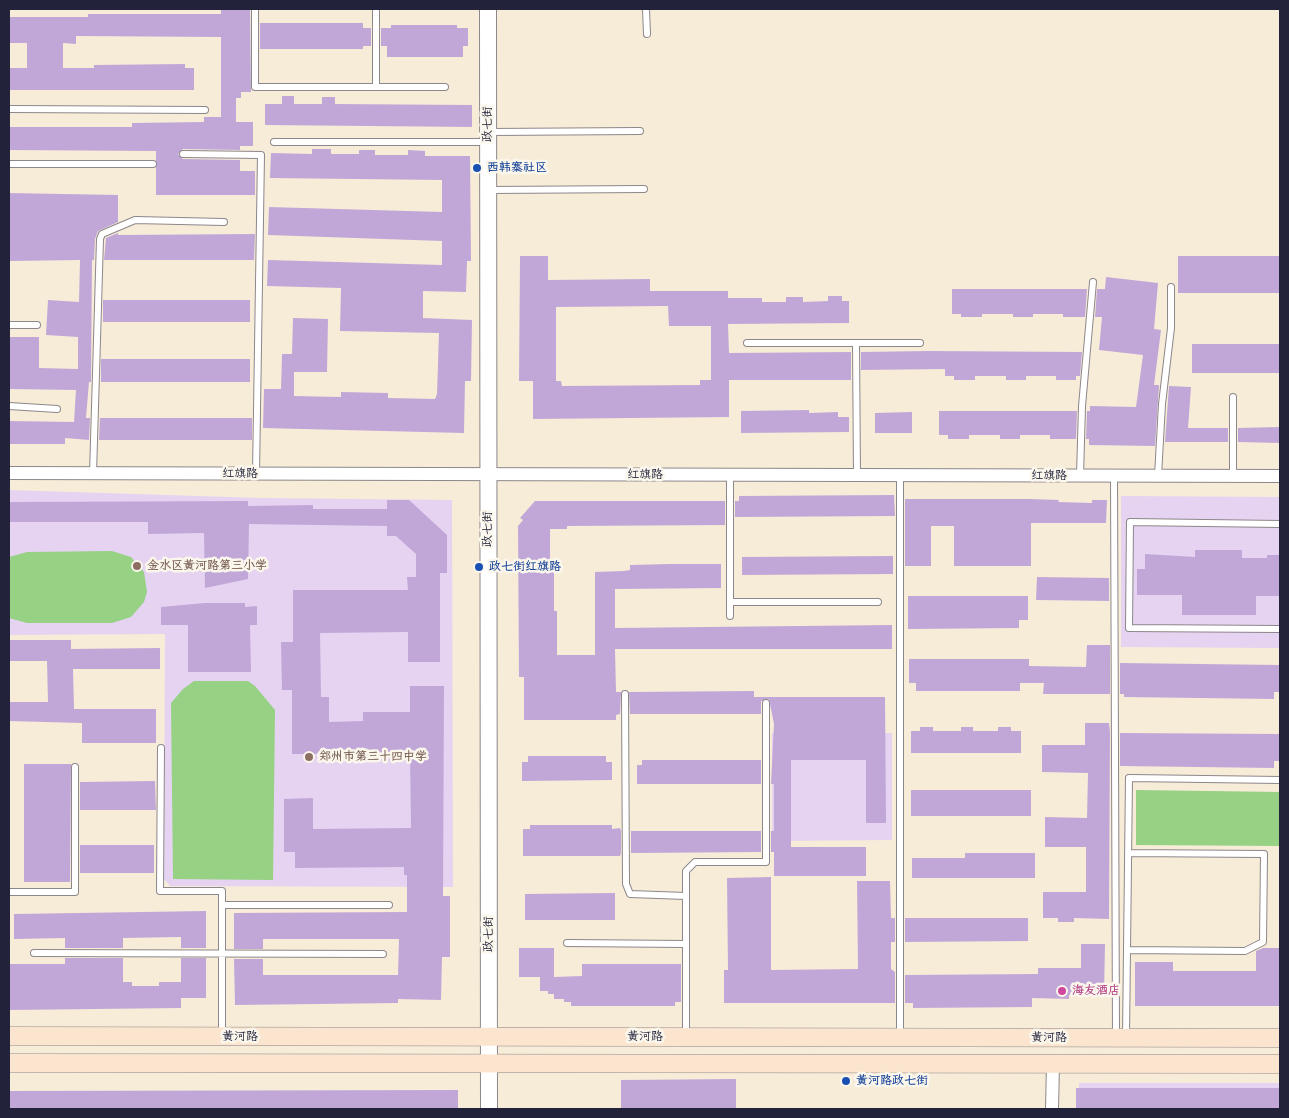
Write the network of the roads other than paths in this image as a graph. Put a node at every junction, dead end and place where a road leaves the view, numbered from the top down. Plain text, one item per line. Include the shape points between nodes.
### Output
1 (255, 9) edge
2 (376, 9) edge
3 (488, 9) edge
4 (646, 9) edge
5 (647, 34) dead end
6 (376, 87) junction
7 (445, 87) dead end
8 (9, 109) edge
9 (205, 110) dead end
10 (640, 130) dead end
11 (488, 137) junction
12 (274, 142) dead end
13 (183, 154) dead end
14 (9, 164) edge
15 (153, 164) dead end
16 (644, 189) dead end
17 (488, 190) junction
18 (224, 222) dead end
19 (1093, 282) dead end
20 (1171, 287) dead end
21 (9, 325) edge
22 (37, 325) dead end
23 (747, 342) dead end
24 (856, 342) junction
25 (920, 342) dead end
26 (1233, 397) dead end
27 (9, 406) edge
28 (57, 409) dead end
29 (9, 474) edge
30 (93, 474) junction
31 (256, 474) junction
32 (488, 475) junction
33 (730, 475) junction
34 (857, 476) junction
35 (900, 476) junction
36 (1080, 476) junction
37 (1114, 476) junction
38 (1158, 476) junction
39 (1233, 476) junction
40 (1280, 476) edge
41 (1280, 524) edge
42 (730, 602) junction
43 (878, 602) dead end
44 (730, 616) dead end
45 (1280, 629) edge
46 (625, 694) dead end
47 (766, 703) dead end
48 (161, 748) dead end
49 (75, 767) dead end
50 (1280, 780) edge
51 (1128, 852) junction
52 (9, 892) edge
53 (686, 896) junction
54 (222, 905) junction
55 (389, 905) dead end
56 (567, 943) dead end
57 (686, 944) junction
58 (1127, 950) junction
59 (34, 953) dead end
60 (222, 954) junction
61 (382, 954) dead end
62 (9, 1036) edge
63 (222, 1037) junction
64 (489, 1037) junction
65 (686, 1037) junction
66 (900, 1037) junction
67 (1120, 1038) junction
68 (1280, 1038) edge
69 (9, 1064) edge
70 (489, 1064) junction
71 (1053, 1064) junction
72 (1280, 1064) edge
73 (489, 1109) edge
74 (1052, 1109) edge

1 - 6 lane via 255,87
2 - 6 lane
3 - 11 street, 政七街
4 - 5 lane
6 - 7 lane
8 - 9 lane
10 - 11 lane
11 - 12 lane
11 - 17 street, 政七街
13 - 31 lane via 261,155
14 - 15 lane
16 - 17 lane
17 - 32 street, 政七街
18 - 30 lane via 135,220 102,234
19 - 36 lane via 1082,406
20 - 38 lane via 1171,328
21 - 22 lane
23 - 24 lane
24 - 25 lane
24 - 34 lane
26 - 39 lane
27 - 28 lane
29 - 30 street, 红旗路
30 - 31 street, 红旗路
31 - 32 street, 红旗路
32 - 33 street, 红旗路
32 - 64 street, 政七街
33 - 34 street, 红旗路
33 - 42 lane
34 - 35 street, 红旗路
35 - 36 street, 红旗路
35 - 66 lane
36 - 37 street, 红旗路
37 - 38 street, 红旗路
37 - 67 lane
38 - 39 street, 红旗路
39 - 40 street, 红旗路
41 - 45 lane via 1130,522 1129,628
42 - 43 lane
42 - 44 lane
46 - 53 lane via 628,892
47 - 53 lane via 766,862 695,862 686,870
48 - 54 lane via 160,891 222,891
49 - 52 lane via 75,892
50 - 51 lane via 1129,778
51 - 58 lane
51 - 58 lane via 1264,854 1263,942 1245,951
53 - 57 lane
54 - 55 lane
54 - 60 lane
56 - 57 lane
57 - 65 lane
58 - 67 lane
59 - 60 lane
60 - 61 lane
60 - 63 lane
62 - 63 main road, 黄河路
63 - 64 main road, 黄河路
64 - 65 main road, 黄河路
64 - 70 street, 政七街
65 - 66 main road, 黄河路
66 - 67 main road, 黄河路
67 - 68 main road, 黄河路
69 - 70 main road
70 - 71 main road
70 - 73 street, 政七街
71 - 72 main road
71 - 74 street

